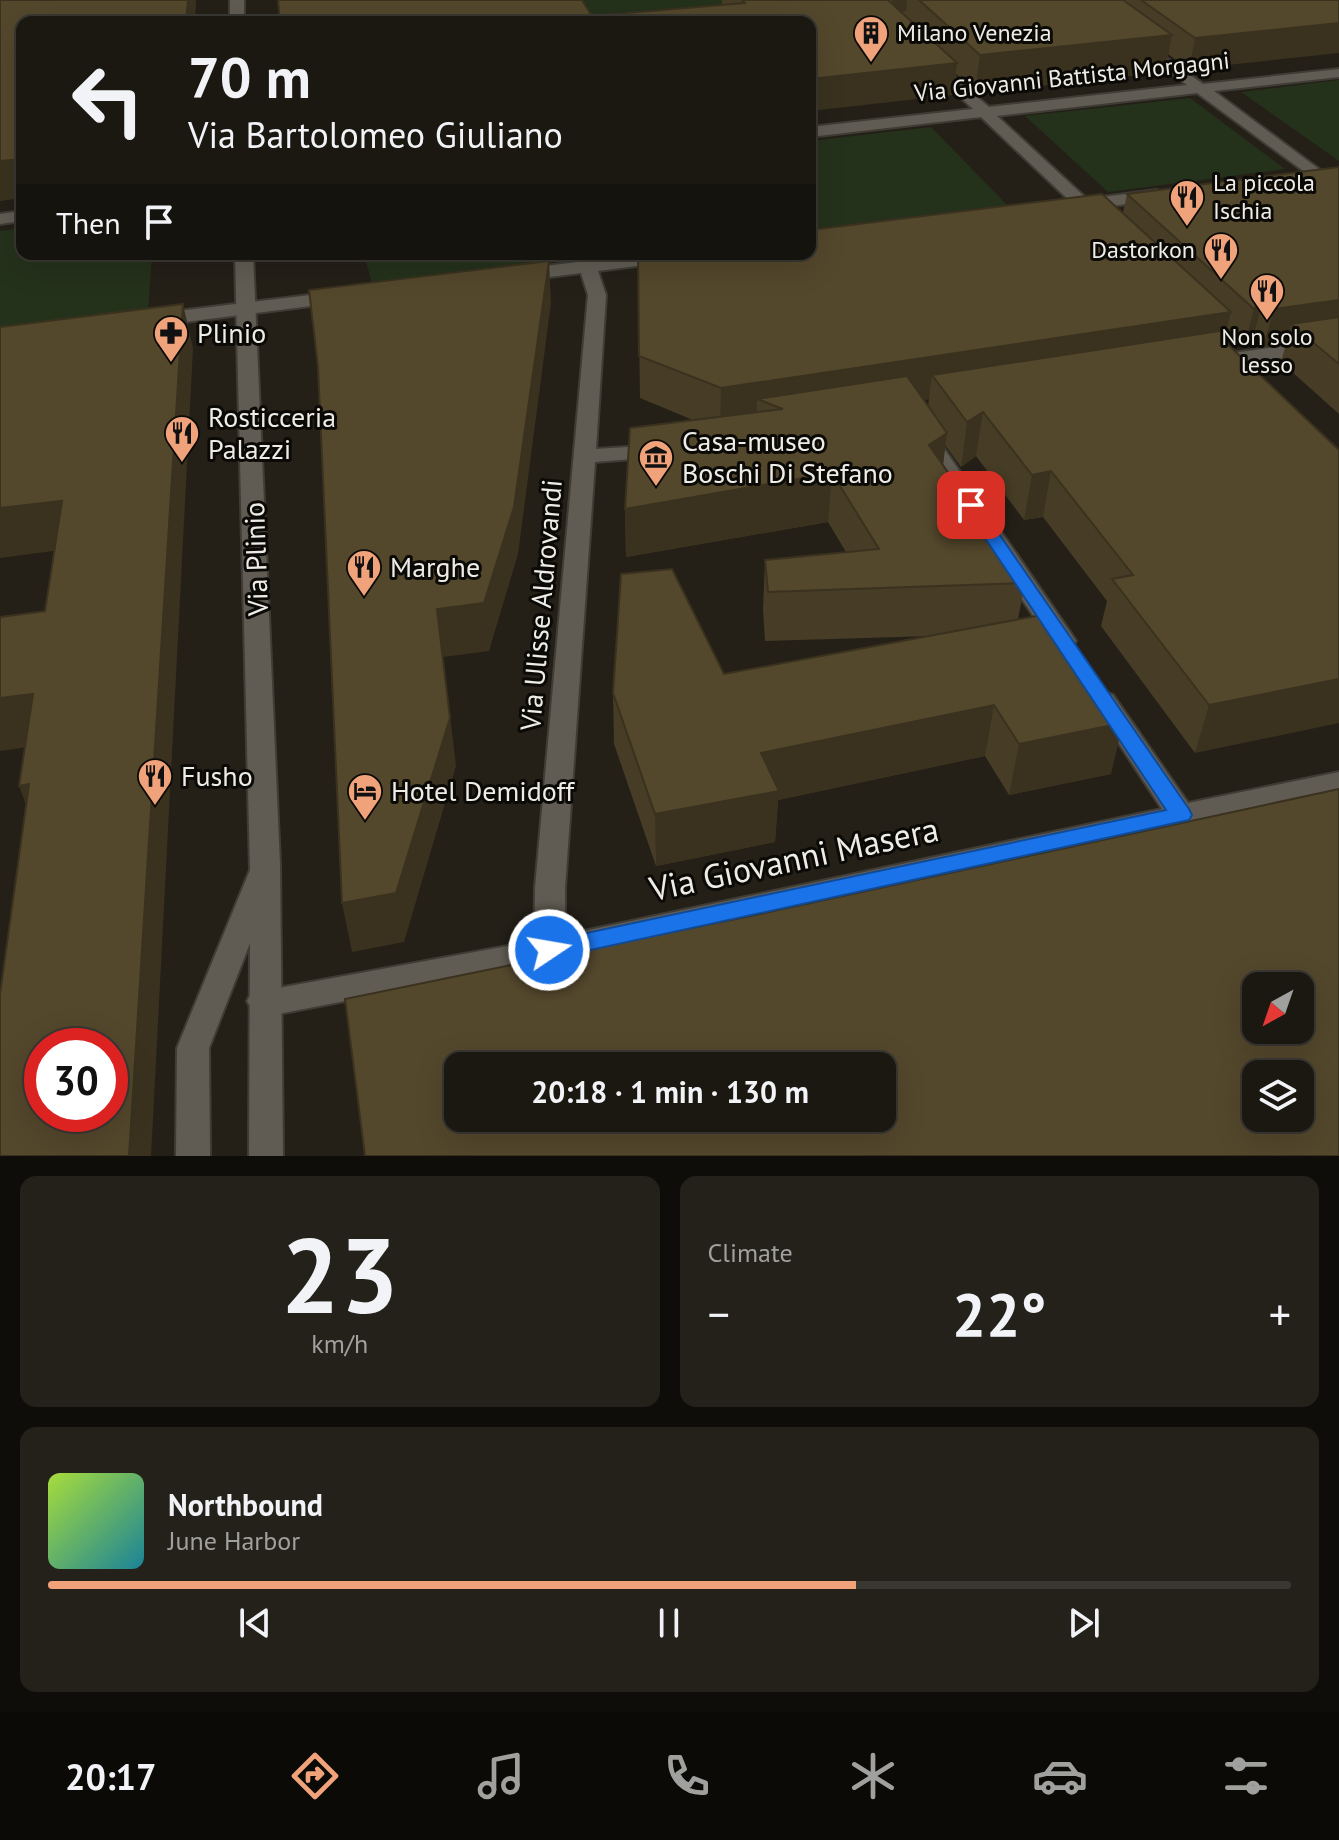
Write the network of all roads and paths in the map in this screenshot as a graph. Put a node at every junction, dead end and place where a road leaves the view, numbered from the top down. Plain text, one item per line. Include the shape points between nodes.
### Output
1 (1135, 40) edge
2 (918, 49) edge
3 (1339, 73) edge
4 (1200, 88) junction
5 (986, 113) junction
6 (816, 131) edge
7 (1339, 173) edge
8 (1317, 175) junction
9 (1286, 179) edge
10 (1339, 192) edge
11 (1176, 193) edge
12 (1084, 205) junction
13 (1058, 208) edge
14 (1118, 238) edge
15 (244, 260) edge
16 (643, 260) edge
17 (588, 267) junction
18 (496, 278) edge
19 (359, 295) edge
20 (245, 309) junction
21 (127, 323) edge
22 (1339, 344) edge
23 (1236, 352) junction
24 (1188, 366) edge
25 (1259, 374) edge
26 (913, 419) edge
27 (684, 447) edge
28 (585, 455) junction
29 (1339, 782) edge
30 (1181, 815) junction
31 (265, 864) junction
32 (249, 904) junction
33 (549, 950) junction
34 (263, 1001) junction
35 (193, 1156) edge
36 (251, 1156) edge
37 (266, 1156) edge

1 - 4 street
2 - 5 street
3 - 4 street, Via Giovanni Battista Morgagni
4 - 5 street, Via Giovanni Battista Morgagni
4 - 8 street
5 - 6 street, Via Giovanni Battista Morgagni
5 - 12 street
7 - 8 street
8 - 9 street
8 - 10 street
11 - 12 street
12 - 13 street
12 - 14 street
15 - 20 street, Via Plinio
16 - 17 street
17 - 18 street
17 - 28 street, Via Ulisse Aldrovandi via 597,295
19 - 20 street
20 - 21 street
20 - 31 street, Via Plinio
22 - 23 street
23 - 24 street
23 - 25 street
26 - 30 street
27 - 28 street
28 - 33 street, Via Ulisse Aldrovandi
29 - 30 street, Via Giovanni Masera
30 - 33 street, Via Giovanni Masera
31 - 32 street, Via Plinio
31 - 34 street, Via Plinio
32 - 35 street, Via Plinio via 193,1048
32 - 36 street, Via Plinio
33 - 34 street, Via Giovanni Masera
34 - 37 street, Via Plinio

